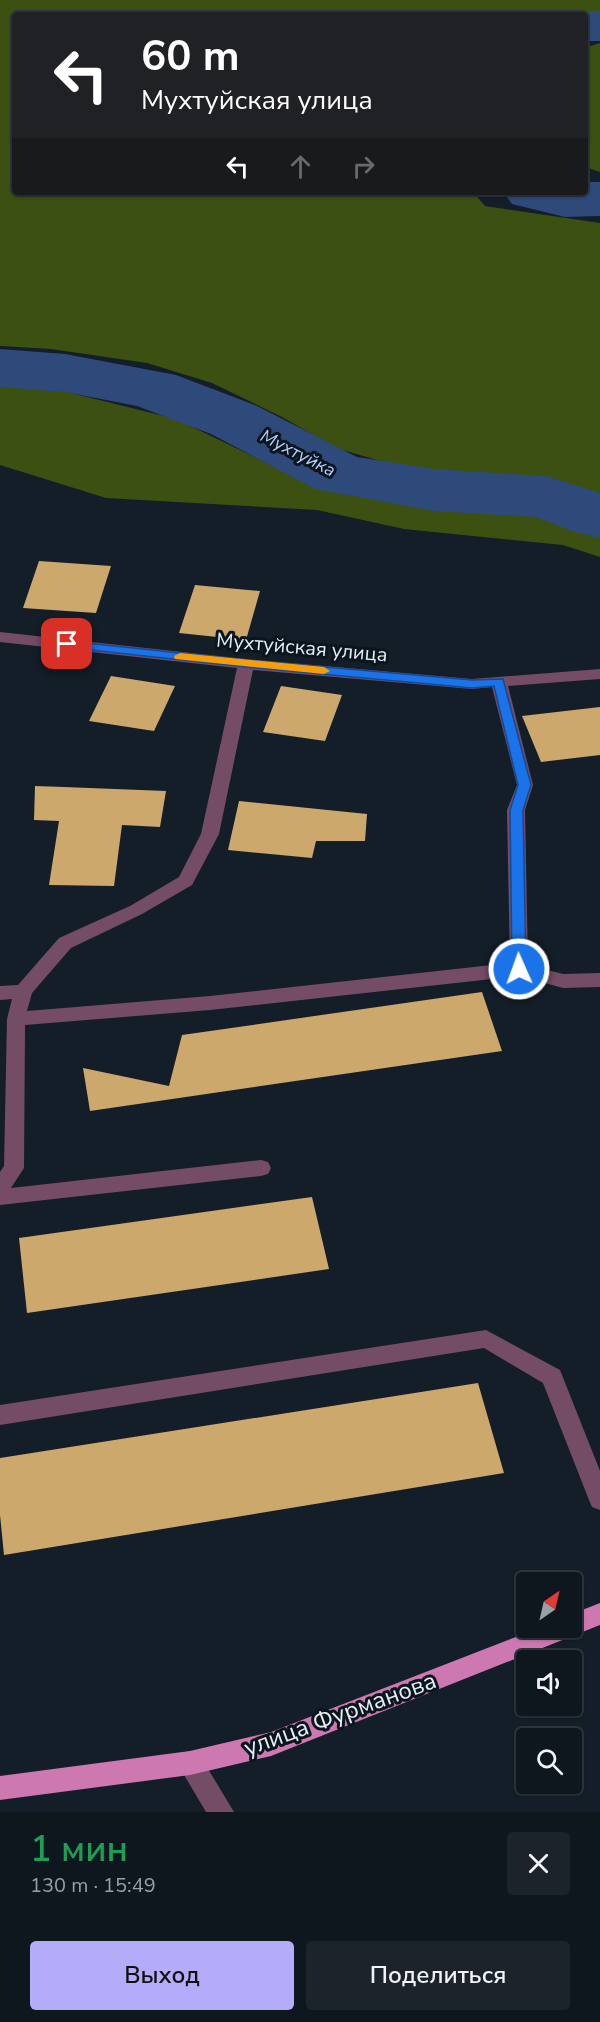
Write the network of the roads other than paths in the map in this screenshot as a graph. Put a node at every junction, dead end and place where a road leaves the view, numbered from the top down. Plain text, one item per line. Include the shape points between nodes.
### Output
1 (0, 637) edge
2 (246, 664) junction
3 (600, 674) edge
4 (499, 682) junction
5 (519, 969) junction
6 (600, 980) edge
7 (23, 991) junction
8 (0, 993) edge
9 (16, 1019) junction
10 (261, 1168) dead end
11 (0, 1187) edge
12 (0, 1197) edge
13 (0, 1415) edge
14 (600, 1500) edge
15 (600, 1614) edge
16 (582, 1621) edge
17 (541, 1638) edge
18 (190, 1763) junction
19 (0, 1788) edge
20 (221, 1812) edge

1 - 2 street, Мухтуйская улица
2 - 4 street, Мухтуйская улица via 472,684
2 - 7 street via 210,834 186,881 66,943
3 - 4 street, Мухтуйская улица
4 - 5 street via 525,785 516,810
5 - 6 street via 562,981
5 - 9 street via 210,1003
7 - 8 street
7 - 9 street
9 - 11 street via 14,1168
10 - 12 street
13 - 14 street via 486,1339 552,1377
15 - 16 main road
17 - 18 main road, улица Фурманова via 271,1744
18 - 19 main road, улица Фурманова
18 - 20 street

